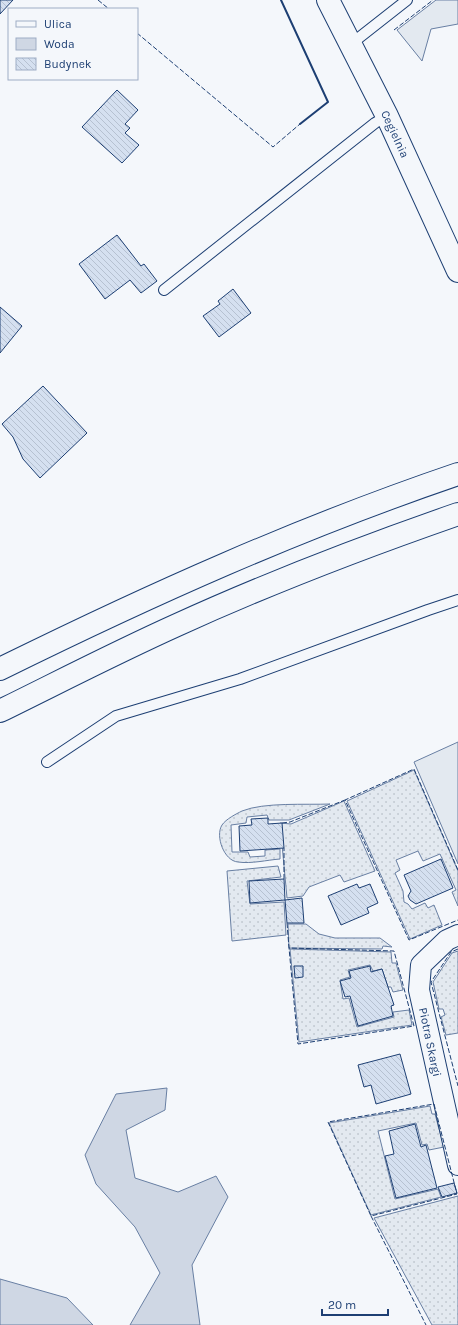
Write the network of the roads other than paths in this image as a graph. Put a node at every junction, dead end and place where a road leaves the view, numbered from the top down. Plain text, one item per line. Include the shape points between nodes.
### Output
1 (328, 0) edge
2 (407, 0) edge
3 (351, 44) junction
4 (387, 116) junction
5 (458, 271) edge
6 (164, 290) dead end
7 (458, 474) edge
8 (458, 514) edge
9 (458, 600) edge
10 (0, 669) edge
11 (0, 711) edge
12 (48, 762) dead end
13 (458, 935) edge
14 (458, 1165) edge

1 - 3 main road, Cegielnia
2 - 3 lane
3 - 4 main road, Cegielnia
4 - 5 main road, Cegielnia
4 - 6 lane via 374,123
7 - 10 main road via 310,528 223,564 118,611
8 - 11 main road via 368,546 224,604
9 - 12 lane via 240,679 116,716
13 - 14 street, Piotra Skargi via 447,940 421,965 419,990

